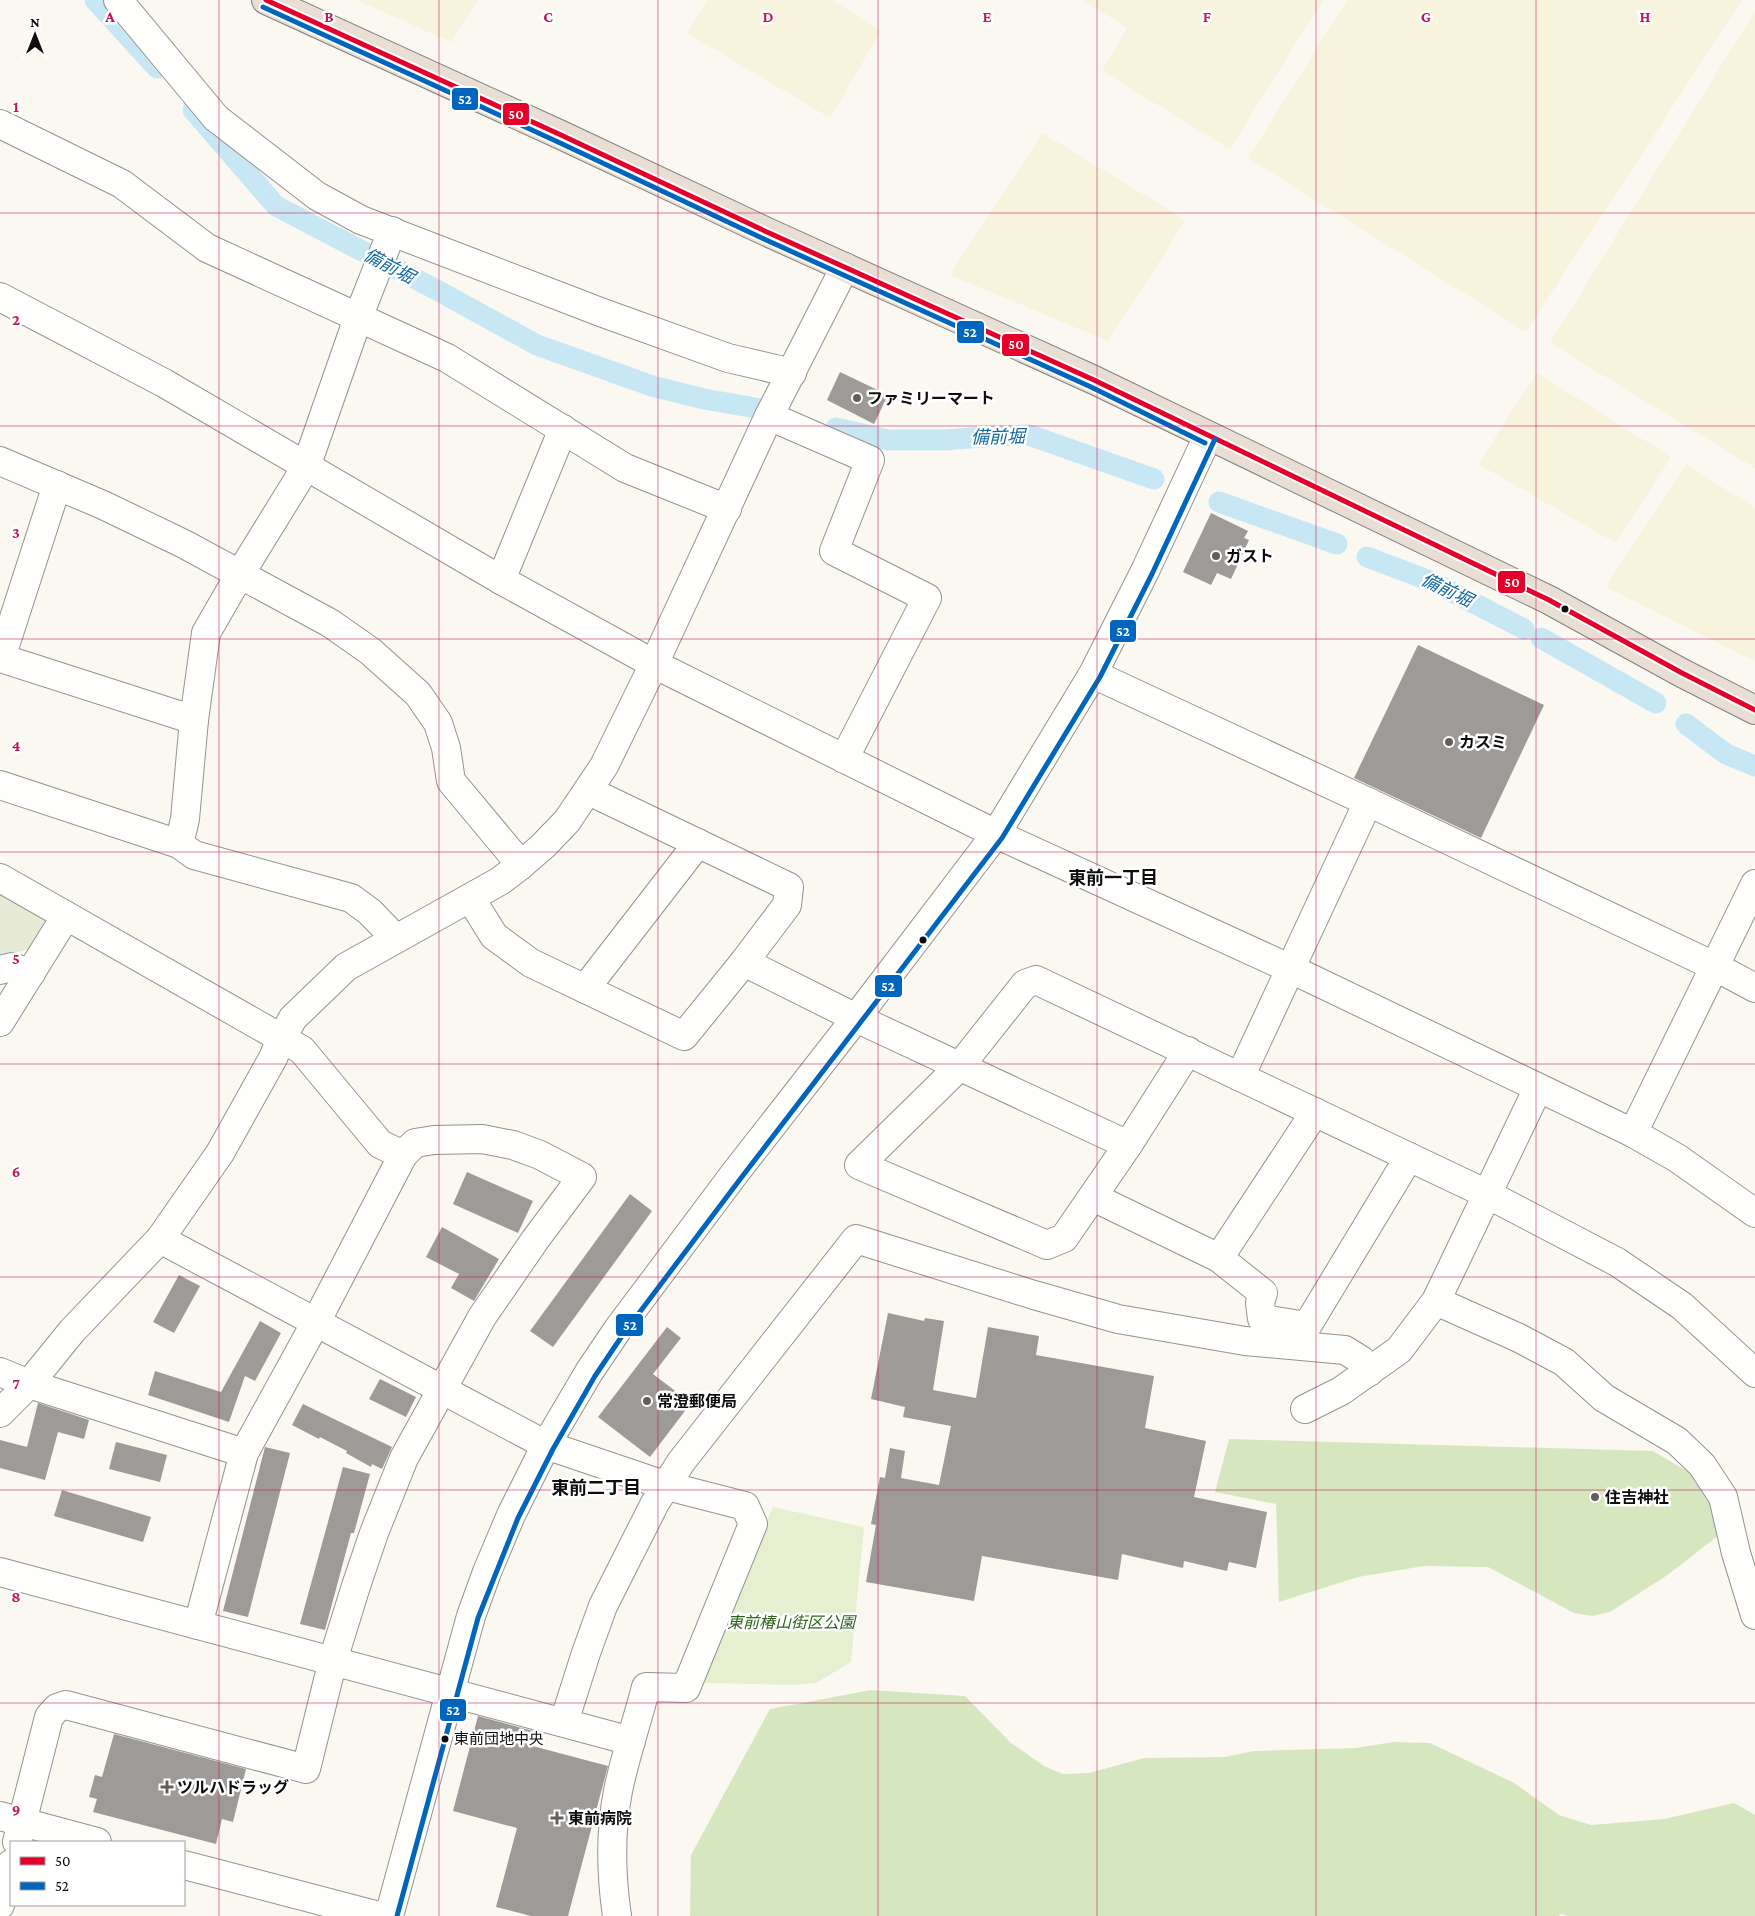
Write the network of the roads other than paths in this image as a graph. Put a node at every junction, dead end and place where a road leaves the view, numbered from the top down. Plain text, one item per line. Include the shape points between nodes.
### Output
1 (118, 0) edge
2 (266, 0) edge
3 (0, 124) edge
4 (385, 251) junction
5 (845, 267) junction
6 (0, 297) edge
7 (358, 318) junction
8 (792, 373) junction
9 (769, 416) junction
10 (563, 429) junction
11 (1208, 436) junction
12 (0, 461) edge
13 (306, 467) junction
14 (57, 485) junction
15 (727, 509) junction
16 (240, 574) junction
17 (501, 580) junction
18 (654, 664) junction
19 (1093, 674) junction
20 (1755, 710) edge
21 (194, 720) junction
22 (844, 760) junction
23 (0, 784) edge
24 (588, 791) junction
25 (1368, 802) junction
26 (996, 834) junction
27 (179, 844) junction
28 (698, 844) junction
29 (521, 865) junction
30 (0, 878) edge
31 (1755, 884) edge
32 (471, 898) junction
33 (66, 916) junction
34 (395, 938) junction
35 (744, 962) junction
36 (1716, 967) junction
37 (1291, 969) junction
38 (0, 970) edge
39 (31, 974) junction
40 (1755, 988) edge
41 (585, 989) junction
42 (856, 1018) junction
43 (0, 1022) edge
44 (281, 1039) junction
45 (1188, 1051) junction
46 (960, 1066) junction
47 (1240, 1077) junction
48 (1538, 1088) junction
49 (1315, 1112) junction
50 (1633, 1134) junction
51 (1128, 1145) junction
52 (403, 1155) junction
53 (1409, 1157) junction
54 (1487, 1194) junction
55 (1094, 1197) junction
56 (1755, 1213) edge
57 (160, 1239) junction
58 (1219, 1258) junction
59 (1436, 1301) junction
60 (316, 1322) junction
61 (0, 1372) edge
62 (1369, 1372) junction
63 (1755, 1372) edge
64 (29, 1384) junction
65 (441, 1389) junction
66 (1305, 1408) dead end
67 (0, 1413) edge
68 (546, 1445) junction
69 (244, 1454) junction
70 (667, 1486) junction
71 (0, 1572) edge
72 (1755, 1614) edge
73 (198, 1625) junction
74 (334, 1660) junction
75 (450, 1692) junction
76 (564, 1722) junction
77 (631, 1741) junction
78 (13, 1827) edge
79 (91, 1841) edge
80 (185, 1865) edge
81 (10, 1868) edge
82 (0, 1905) edge
83 (379, 1916) edge
84 (389, 1916) edge
85 (617, 1916) edge

1 - 4 street via 216,118 316,196 361,220
2 - 5 highway
3 - 7 street via 122,184 207,248
4 - 7 street
4 - 8 street via 603,313 728,358
5 - 8 street
5 - 11 highway via 1094,380
6 - 13 street via 164,383
7 - 10 street via 447,358
7 - 13 street
8 - 9 street
9 - 15 street
9 - 22 street via 870,460 834,551 927,598
10 - 15 street via 625,468
10 - 17 street
11 - 19 street
11 - 20 highway via 1549,600
12 - 14 street
13 - 16 street
13 - 17 street
14 - 16 street via 119,512
14 - 21 street via 1,658
15 - 18 street
16 - 21 street via 206,633
16 - 29 street via 330,623 370,651 418,694 438,723 451,781
17 - 18 street
18 - 22 street
18 - 24 street via 604,766
19 - 25 street
19 - 26 street
21 - 27 street via 185,819
22 - 26 street
23 - 27 street
24 - 28 street
24 - 29 street via 567,821
25 - 36 street
25 - 37 street
26 - 37 street
26 - 42 street
27 - 34 street via 194,855 351,898
28 - 35 street via 789,887 786,905
28 - 41 street
29 - 32 street
30 - 33 street
31 - 36 street
32 - 34 street
32 - 41 street via 494,936 531,963
33 - 39 street
33 - 44 street
34 - 44 street via 346,967 293,1018
35 - 41 street via 684,1036
35 - 42 street
36 - 40 street
36 - 50 street
37 - 47 street
37 - 48 street
38 - 39 street via 12,967
39 - 43 street
42 - 46 street
42 - 68 street via 618,1329
44 - 52 street via 302,1050 380,1144
44 - 57 street via 220,1153
45 - 46 street via 1036,980 1026,984
45 - 47 street
45 - 51 street
46 - 51 street
46 - 55 street via 859,1165 1047,1245 1064,1238
47 - 49 street
48 - 50 street
48 - 54 street
49 - 53 street
49 - 58 street
50 - 56 street via 1677,1158
51 - 55 street
52 - 60 street
52 - 65 street via 415,1143 482,1138 540,1155 582,1177 482,1317
53 - 54 street
53 - 58 street via 1307,1326 1262,1319 1260,1303 1263,1293
54 - 59 street
54 - 63 street via 1617,1262 1682,1306
55 - 58 street
57 - 60 street
57 - 64 street via 72,1331
59 - 62 street via 1399,1350
59 - 72 street via 1564,1362 1604,1398 1677,1441 1702,1465 1723,1497
60 - 65 street
60 - 69 street
61 - 64 street
62 - 66 street via 1341,1391
62 - 70 street via 1361,1360 1345,1350 1244,1341 1118,1319 1034,1296 856,1239 681,1462
64 - 67 street
64 - 69 street
65 - 68 street
65 - 74 street via 404,1458 374,1534
68 - 70 street
68 - 75 street via 511,1514 487,1572
69 - 73 street
70 - 76 street via 655,1503 603,1606
70 - 77 street via 745,1506 753,1524 686,1688 646,1687
71 - 73 street
73 - 74 street
74 - 75 street
74 - 78 street via 306,1769 66,1705 57,1708 49,1717
75 - 76 street
75 - 84 street
76 - 77 street
77 - 85 street via 618,1792 612,1848
78 - 79 street
80 - 83 street
81 - 82 street

